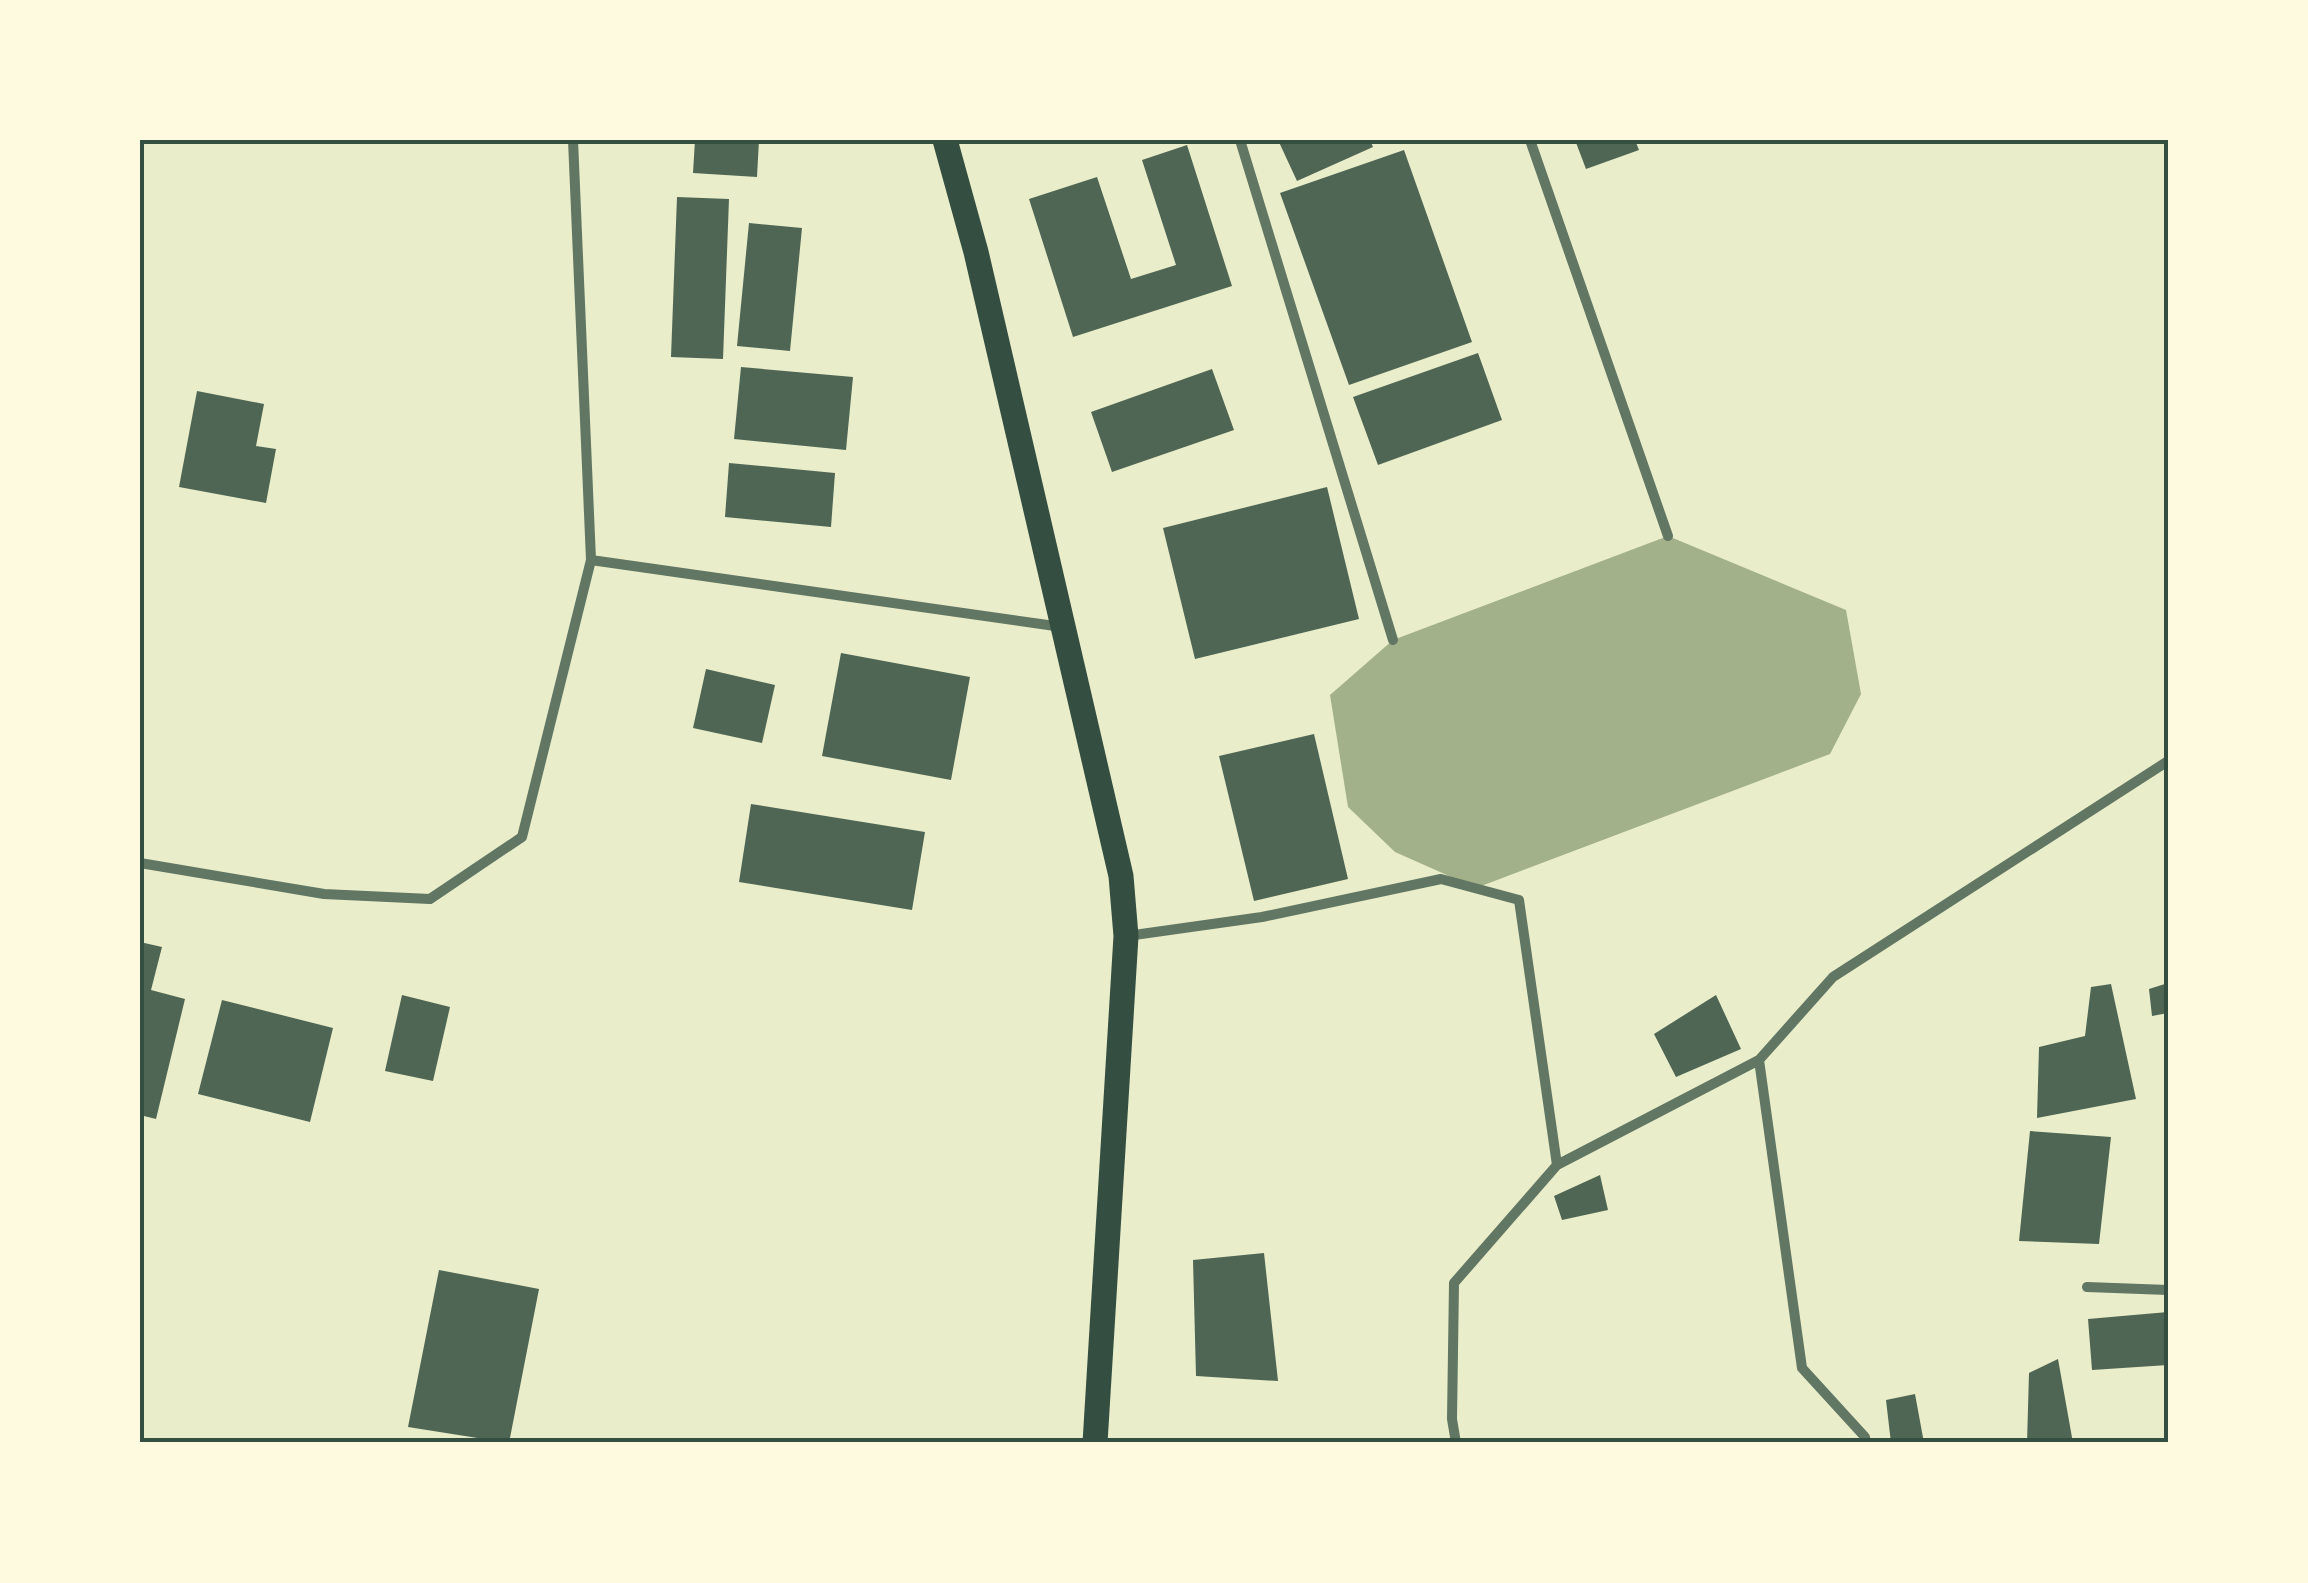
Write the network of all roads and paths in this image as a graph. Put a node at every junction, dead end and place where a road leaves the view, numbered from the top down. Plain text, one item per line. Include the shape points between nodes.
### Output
1 (573, 140) edge
2 (946, 140) edge
3 (1240, 140) edge
4 (1530, 140) edge
5 (1668, 536) dead end
6 (591, 560) junction
7 (1063, 627) junction
8 (1393, 640) dead end
9 (2168, 761) edge
10 (140, 863) edge
11 (1126, 936) junction
12 (1759, 1060) junction
13 (1558, 1165) junction
14 (2087, 1287) dead end
15 (2168, 1290) edge
16 (1095, 1443) edge
17 (1456, 1443) edge
18 (1866, 1443) edge

1 - 6 street
2 - 7 main road
3 - 8 street
4 - 5 street
6 - 7 street
6 - 10 street via 522,837 430,899 324,894
7 - 11 main road via 1120,876
9 - 12 street via 1834,977
11 - 13 street via 1262,917 1440,878 1519,900
11 - 16 main road
12 - 13 street
12 - 18 street via 1802,1368
13 - 17 street via 1454,1283
14 - 15 street

